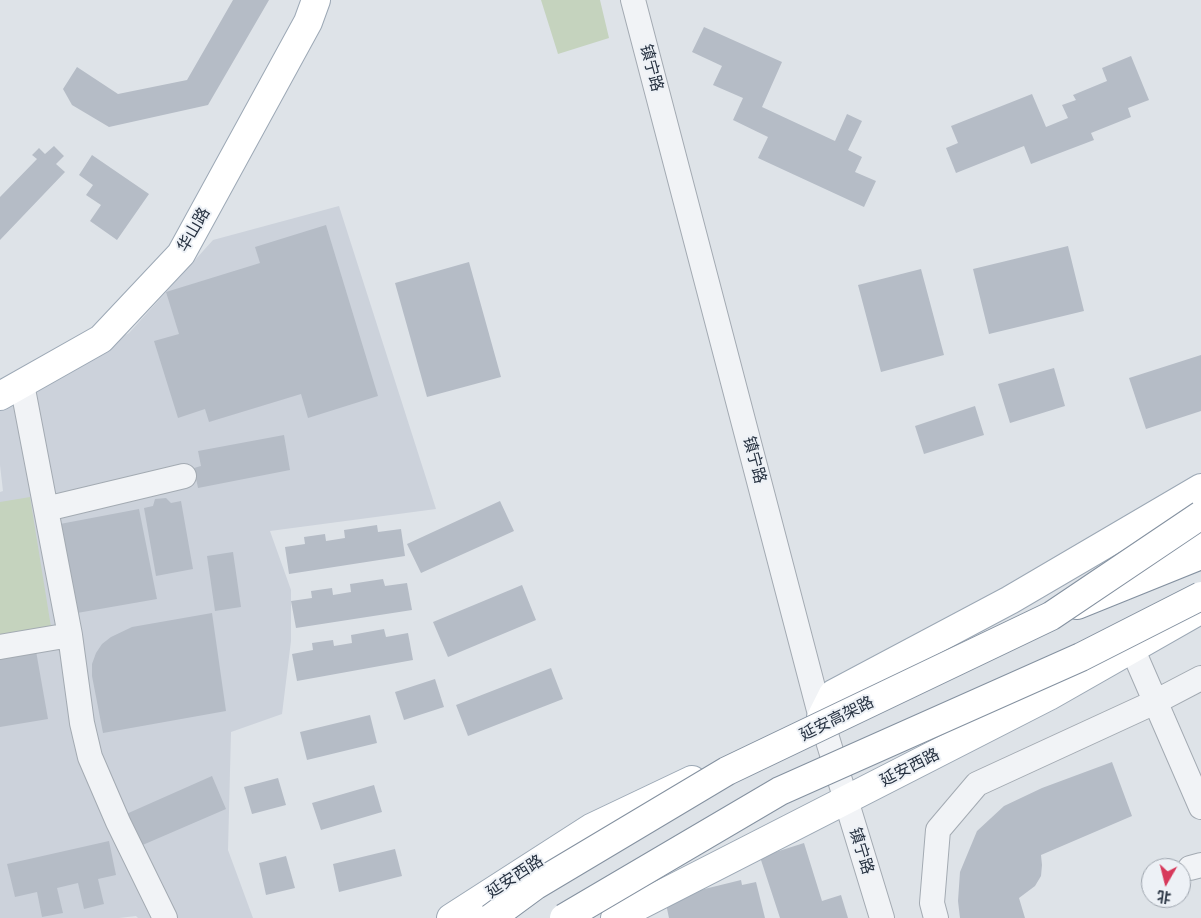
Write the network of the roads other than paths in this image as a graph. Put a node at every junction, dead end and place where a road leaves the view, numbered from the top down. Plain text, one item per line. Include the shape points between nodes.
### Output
1 (316, 0) edge
2 (641, 3) edge
3 (11, 390) edge
4 (184, 476) dead end
5 (1201, 488) edge
6 (46, 509) junction
7 (1201, 515) edge
8 (1201, 535) edge
9 (1201, 555) edge
10 (1201, 596) edge
11 (1201, 611) edge
12 (1051, 616) junction
13 (70, 635) junction
14 (0, 647) edge
15 (1132, 648) junction
16 (1081, 657) junction
17 (1201, 678) edge
18 (1155, 702) junction
19 (821, 718) junction
20 (846, 801) junction
21 (1201, 807) edge
22 (165, 918) edge
23 (451, 918) edge
24 (491, 918) edge
25 (564, 918) edge
26 (615, 918) edge
27 (882, 918) edge
28 (936, 918) edge

1 - 3 main road, 华山路 via 308,22 181,254 102,339
2 - 19 street, 镇宁路
3 - 6 street
4 - 6 street
5 - 19 main road via 1010,600 834,694
6 - 13 street
7 - 12 main road, bridge
8 - 19 main road, 延安西路 via 1134,573
9 - 12 main road, 延安高架路, bridge
10 - 16 main road, bridge
11 - 15 main road, 延安西路
11 - 16 main road, bridge
12 - 24 main road, 延安高架路, bridge via 727,771 536,885
13 - 14 street
13 - 22 street via 90,758
15 - 18 street
15 - 20 main road, 延安西路 via 1049,696
16 - 25 main road, bridge via 780,791
17 - 18 street
18 - 21 street
18 - 28 street via 977,784 938,830 932,903
19 - 20 street, 镇宁路
19 - 23 main road, 延安西路 via 591,828
20 - 26 main road, 延安西路
20 - 27 street, 镇宁路

